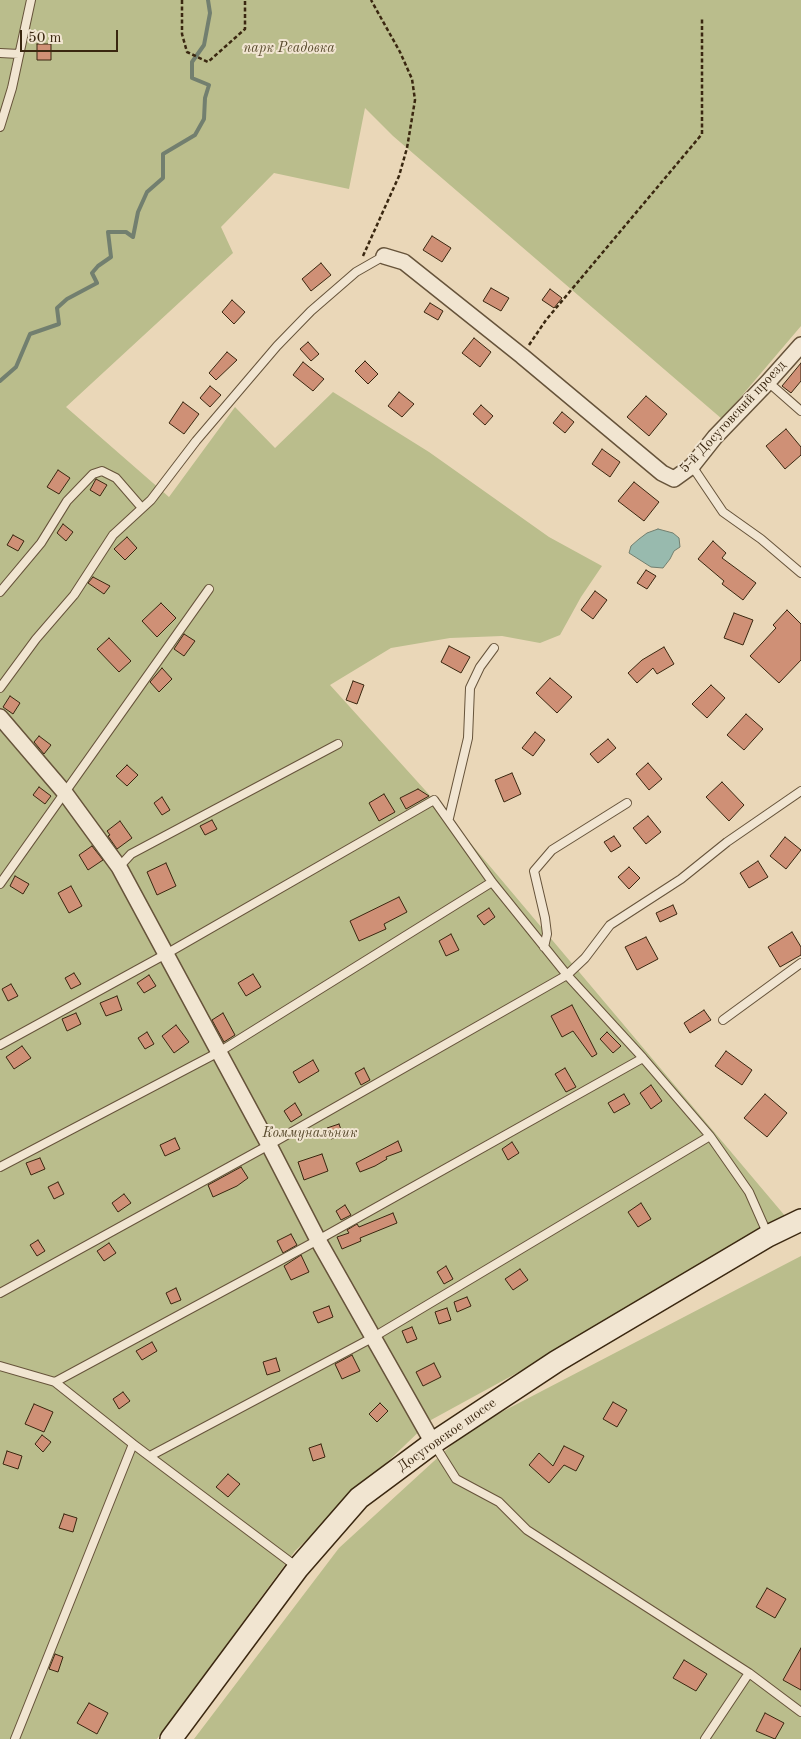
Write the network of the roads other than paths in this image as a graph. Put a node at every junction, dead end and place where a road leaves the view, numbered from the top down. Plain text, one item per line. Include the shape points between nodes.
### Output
1 (31, 0) edge
2 (0, 53) edge
3 (19, 54) junction
4 (0, 128) edge
5 (384, 256) joint
6 (801, 345) edge
7 (768, 382) junction
8 (801, 411) edge
9 (692, 466) junction
10 (142, 508) junction
11 (801, 573) edge
12 (210, 589) dead end
13 (0, 592) edge
14 (494, 648) dead end
15 (0, 688) edge
16 (0, 717) edge
17 (338, 744) dead end
18 (801, 791) edge
19 (65, 793) junction
20 (434, 800) junction
21 (627, 803) dead end
22 (118, 867) junction
23 (492, 882) junction
24 (0, 884) edge
25 (544, 947) junction
26 (166, 954) junction
27 (801, 963) edge
28 (567, 975) junction
29 (723, 1020) dead end
30 (0, 1045) edge
31 (219, 1052) junction
32 (643, 1058) junction
33 (710, 1136) junction
34 (270, 1144) junction
35 (0, 1167) edge
36 (801, 1220) edge
37 (768, 1236) junction
38 (318, 1240) junction
39 (0, 1292) edge
40 (372, 1338) junction
41 (0, 1366) edge
42 (55, 1382) junction
43 (433, 1443) junction
44 (133, 1444) junction
45 (150, 1456) junction
46 (298, 1568) junction
47 (749, 1673) junction
48 (801, 1712) edge
49 (15, 1739) edge
50 (172, 1739) edge
51 (705, 1739) edge

1 - 3 lane
2 - 3 lane
3 - 4 lane
5 - 9 street, 5-й Досуговский проезд via 404,262 662,473 674,479
5 - 10 lane via 356,272 277,346
6 - 7 street, 5-й Досуговский проезд
7 - 8 lane
7 - 9 street, 5-й Досуговский проезд
9 - 11 lane via 723,512
10 - 13 lane via 116,478 102,471 93,474 67,501 41,543
10 - 15 lane via 113,535 74,594
12 - 19 lane
14 - 20 lane via 470,688 468,738 449,818
16 - 19 street
17 - 22 lane via 131,854
18 - 28 lane via 727,842 681,879 610,925 585,958
19 - 22 street
19 - 24 lane
20 - 23 lane
20 - 26 lane
21 - 25 lane via 552,850 534,871 545,918 547,934
22 - 26 street
23 - 25 lane
23 - 31 lane
25 - 28 lane
26 - 30 lane
26 - 31 street
27 - 29 lane
28 - 32 lane
28 - 34 lane
31 - 34 street
31 - 35 lane
32 - 33 lane
32 - 38 lane
33 - 37 lane via 749,1192
33 - 40 lane
34 - 38 street
34 - 39 lane
36 - 37 main road, Досуговское шоссе
37 - 43 main road, Досуговское шоссе via 557,1361
38 - 40 street
38 - 42 lane
40 - 43 street
40 - 45 lane
41 - 42 lane
42 - 44 lane
43 - 46 main road, Досуговское шоссе via 359,1498
43 - 47 lane via 456,1479 499,1502 527,1530
44 - 45 lane
44 - 49 lane
45 - 46 lane
46 - 50 main road, Досуговское шоссе
47 - 48 lane
47 - 51 lane

